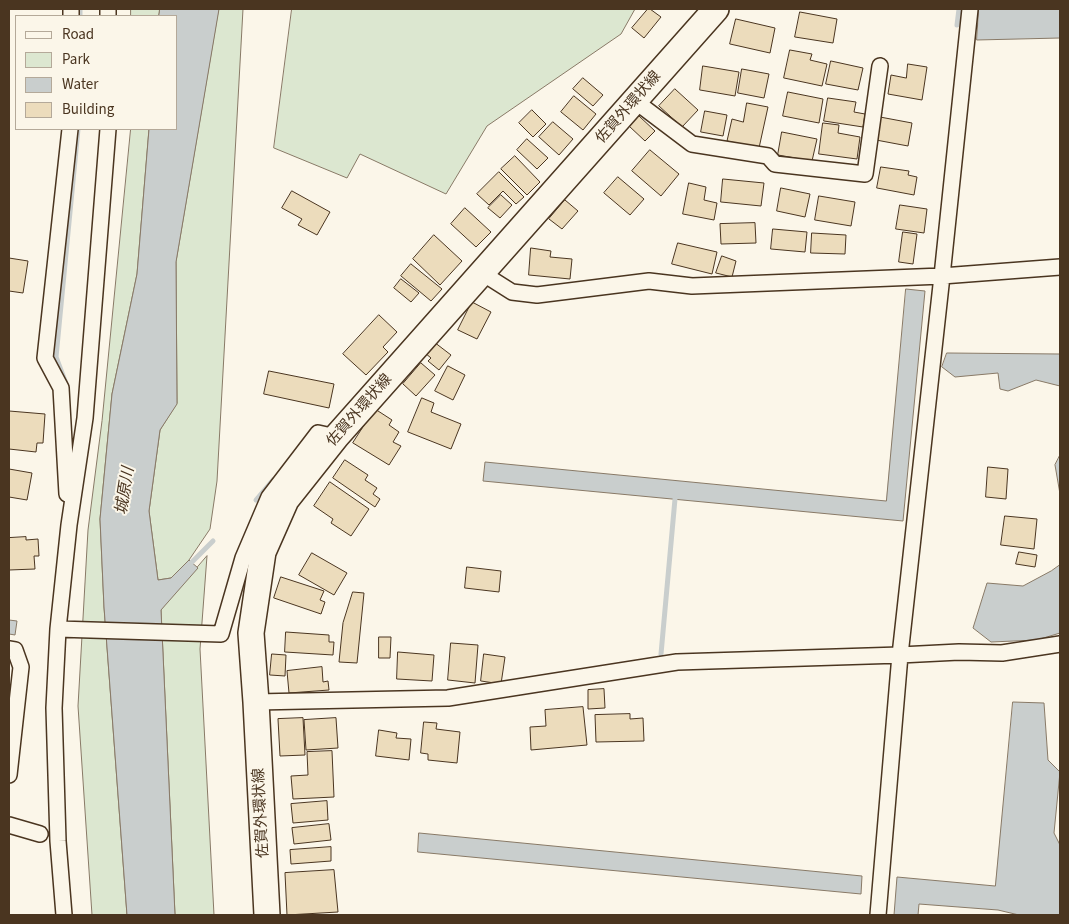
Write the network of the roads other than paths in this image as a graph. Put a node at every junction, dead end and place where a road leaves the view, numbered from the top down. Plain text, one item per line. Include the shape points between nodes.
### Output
1 (716, 9) edge
2 (970, 9) edge
3 (880, 66) dead end
4 (635, 101) junction
5 (70, 130) edge
6 (108, 130) edge
7 (1060, 267) edge
8 (482, 273) junction
9 (942, 276) junction
10 (336, 437) junction
11 (69, 525) junction
12 (58, 629) junction
13 (1060, 644) edge
14 (9, 649) edge
15 (900, 655) junction
16 (256, 702) junction
17 (9, 774) edge
18 (9, 825) edge
19 (40, 834) dead end
20 (64, 915) edge
21 (266, 915) edge
22 (878, 915) edge

1 - 4 main road, 佐賀外環状線
2 - 9 street
3 - 4 street via 865,174 775,164 768,156 692,144
4 - 8 main road, 佐賀外環状線
5 - 11 street via 46,358 62,388
6 - 11 street via 85,418
7 - 9 street
8 - 9 street via 512,292 537,295 649,281 692,286
8 - 10 main road, 佐賀外環状線
9 - 15 street
10 - 12 street via 318,434 269,497 243,558 221,634
10 - 16 main road, 佐賀外環状線 via 286,500 263,552 251,633
11 - 12 street
12 - 20 street via 54,708
13 - 15 street via 1002,653
14 - 17 street via 15,650 21,667
15 - 16 street via 677,662 448,698
15 - 22 street
16 - 21 main road, 佐賀外環状線
18 - 19 street

